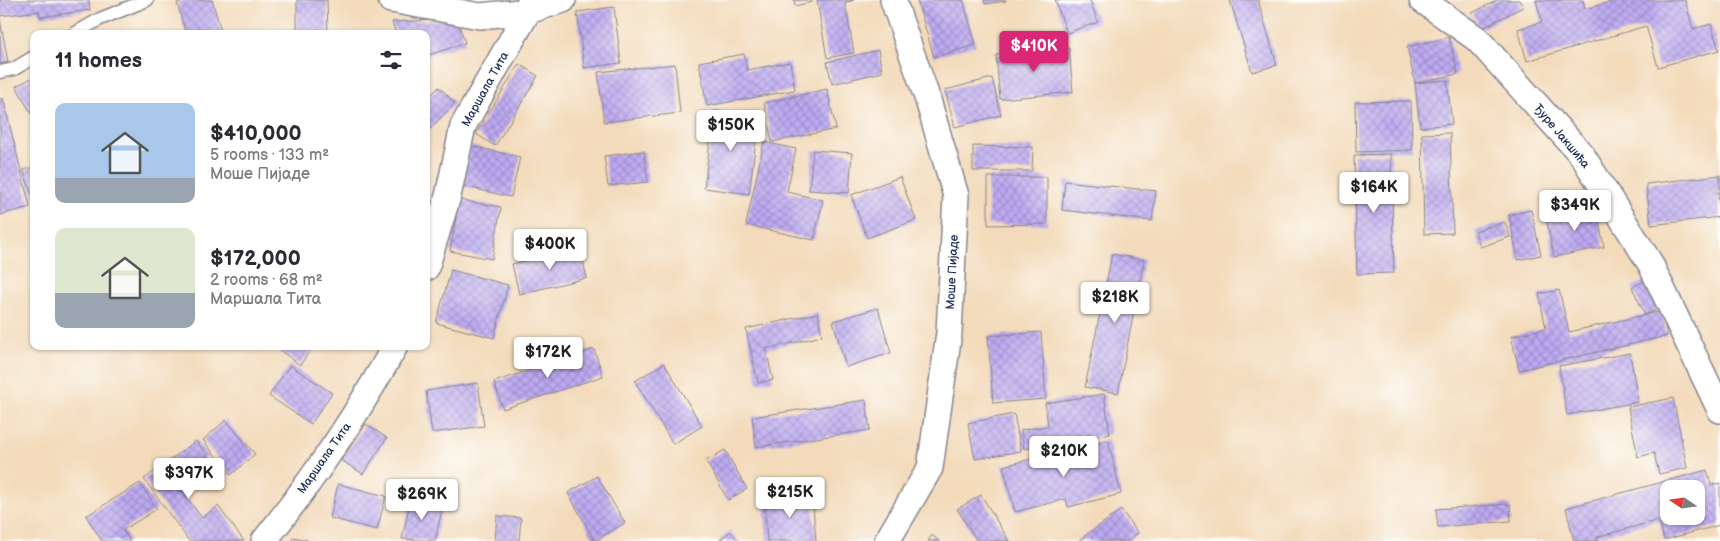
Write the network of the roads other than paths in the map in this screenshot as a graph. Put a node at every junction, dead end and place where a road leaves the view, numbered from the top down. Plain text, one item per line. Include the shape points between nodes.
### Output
1 (147, 0) edge
2 (391, 0) edge
3 (564, 0) edge
4 (893, 0) edge
5 (1422, 0) edge
6 (529, 6) edge
7 (81, 30) edge
8 (30, 59) edge
9 (0, 72) edge
10 (430, 255) edge
11 (393, 350) edge
12 (1720, 410) edge
13 (264, 541) edge
14 (887, 541) edge

1 - 7 lane
2 - 6 street via 480,16
3 - 6 street
4 - 14 street, Моше Пијаде via 928,100 956,196 949,332 930,468
5 - 12 street, Ђуре Јакшића via 1477,40 1582,156 1650,263
6 - 10 street, Маршала Тита via 463,126 448,196
8 - 9 lane via 14,69
11 - 13 street, Маршала Тита via 366,398

